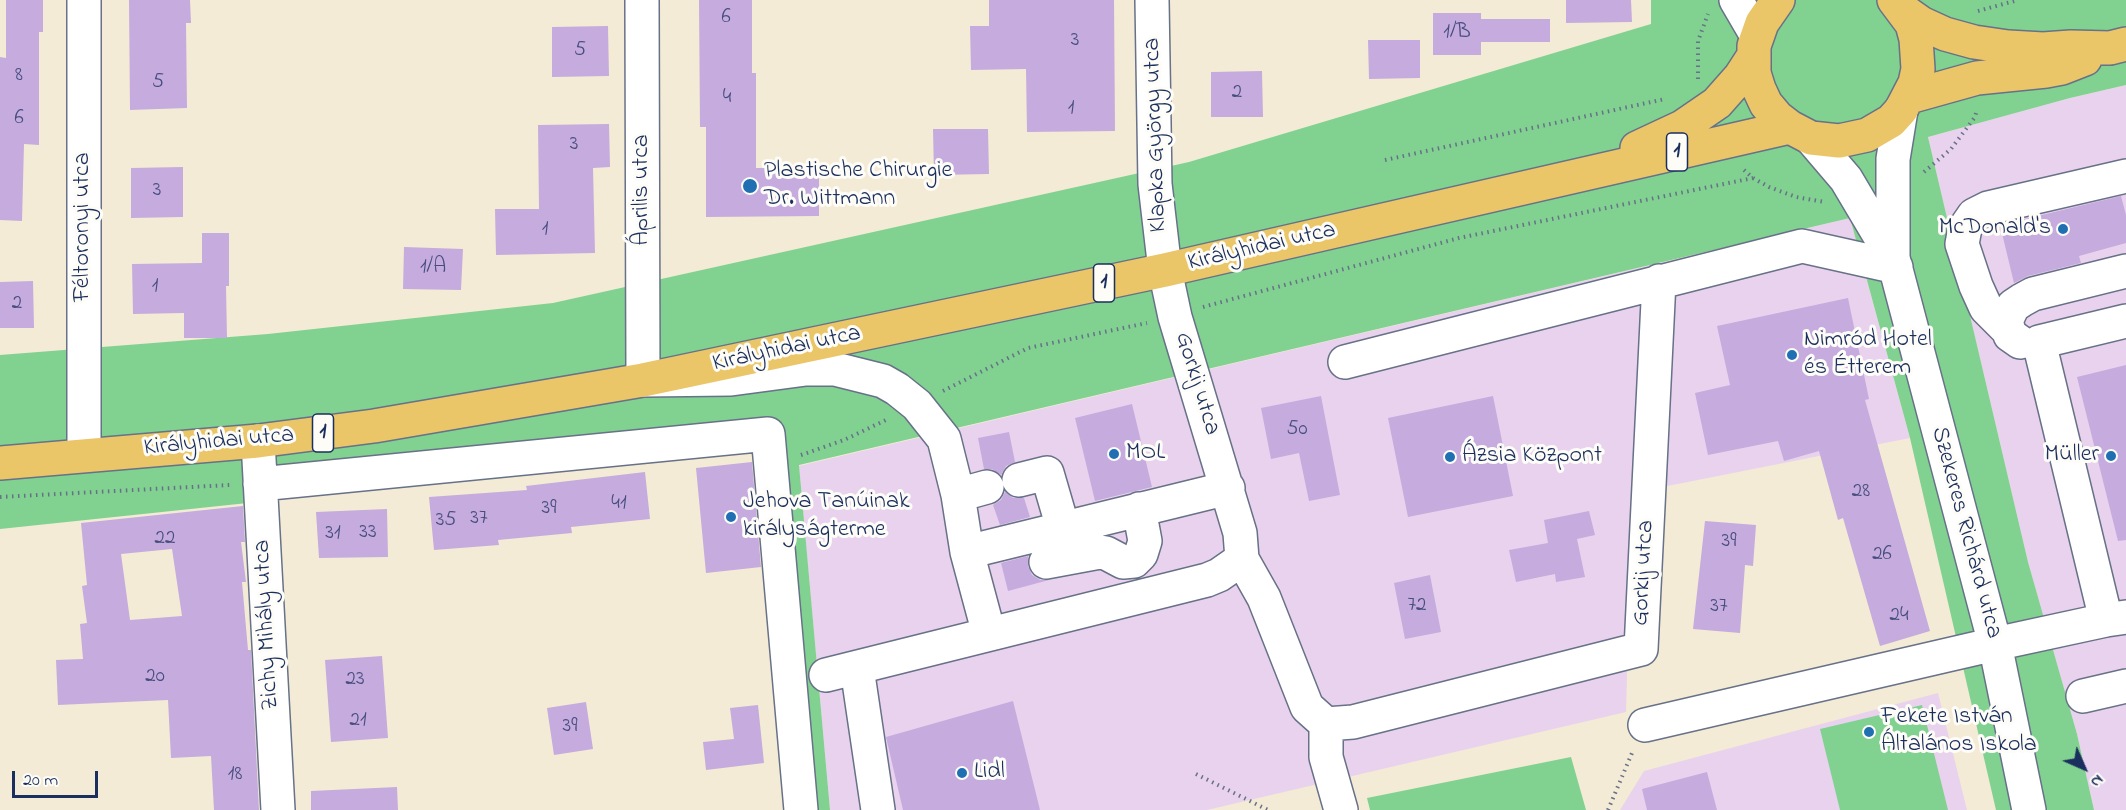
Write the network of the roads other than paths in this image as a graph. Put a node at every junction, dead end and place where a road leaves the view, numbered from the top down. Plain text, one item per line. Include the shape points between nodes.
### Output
1 (84, 0) edge
2 (642, 0) edge
3 (1152, 0) edge
4 (1736, 0) edge
5 (1778, 0) edge
6 (1899, 4) edge
7 (1755, 46) junction
8 (2118, 46) edge
9 (1905, 104) junction
10 (1800, 133) junction
11 (2126, 176) edge
12 (1564, 178) junction
13 (1894, 262) junction
14 (1165, 270) junction
15 (2126, 270) edge
16 (1659, 281) junction
17 (2126, 321) edge
18 (2006, 328) junction
19 (2039, 342) junction
20 (1345, 362) dead end
21 (643, 380) junction
22 (258, 441) junction
23 (84, 455) junction
24 (0, 463) edge
25 (1019, 480) dead end
26 (260, 484) junction
27 (1228, 488) junction
28 (1139, 509) junction
29 (1063, 528) junction
30 (1242, 559) junction
31 (1046, 562) dead end
32 (982, 568) junction
33 (2116, 618) edge
34 (989, 634) junction
35 (1995, 644) junction
36 (857, 668) junction
37 (826, 675) dead end
38 (2126, 686) edge
39 (2083, 696) dead end
40 (1326, 723) junction
41 (1645, 725) road end
42 (278, 810) edge
43 (801, 810) edge
44 (878, 810) edge
45 (1341, 810) edge
46 (2029, 810) edge

1 - 23 street, Féltoronyi utca
2 - 21 street, Április utca
3 - 14 street, Klapka György utca via 1155,184
4 - 7 street
5 - 7 main road, 1 via 1762,23
6 - 8 main road, 1 via 1921,23 1974,42 2043,49
6 - 9 main road, 1 via 1912,24 1918,53 1915,83
7 - 10 main road via 1754,73 1766,104
7 - 12 main road, Királyhidai utca / 1 via 1732,87 1708,110 1657,140
8 - 9 main road, 1 via 2062,68 1977,78
9 - 10 main road, 1 via 1880,129 1853,140 1825,141
9 - 13 street, Szekeres Richárd utca via 1893,159
10 - 12 main road, Királyhidai utca / 1
10 - 13 street, Szekeres Richárd utca via 1846,179
11 - 18 street via 1988,208 1974,215 1965,228 1962,244 1986,308
12 - 14 main road, Királyhidai utca / 1
13 - 16 street via 1802,246
13 - 35 street, Szekeres Richárd utca
14 - 21 main road, Királyhidai utca / 1
14 - 27 street, Gorkij utca via 1175,317
15 - 18 street via 2033,294 2013,306
16 - 20 street
16 - 40 street, Gorkij utca via 1641,649 1353,722
17 - 19 street
18 - 19 street via 2010,336 2023,344
19 - 33 street
21 - 22 main road, Királyhidai utca / 1 via 374,426
21 - 32 street via 731,380 806,369 835,369 883,381 917,405 944,440 973,491
22 - 23 main road, Királyhidai utca / 1
22 - 26 street, Zichy Mihály utca
23 - 24 main road, Királyhidai utca / 1
25 - 29 street via 1047,473
26 - 42 street, Zichy Mihály utca
26 - 43 street, Királyhidai utca via 769,448
27 - 28 street
27 - 30 street, Gorkij utca via 1240,533
28 - 29 street
28 - 31 street via 1145,542 1142,554 1134,561 1123,562 1101,552
29 - 32 street
30 - 34 street via 1207,580
30 - 40 street, Gorkij utca via 1264,598 1307,707
32 - 34 street
33 - 35 street
34 - 36 street
35 - 41 street
35 - 46 street, Szekeres Richárd utca
36 - 37 street
36 - 44 street
38 - 39 street
40 - 45 street via 1326,758

